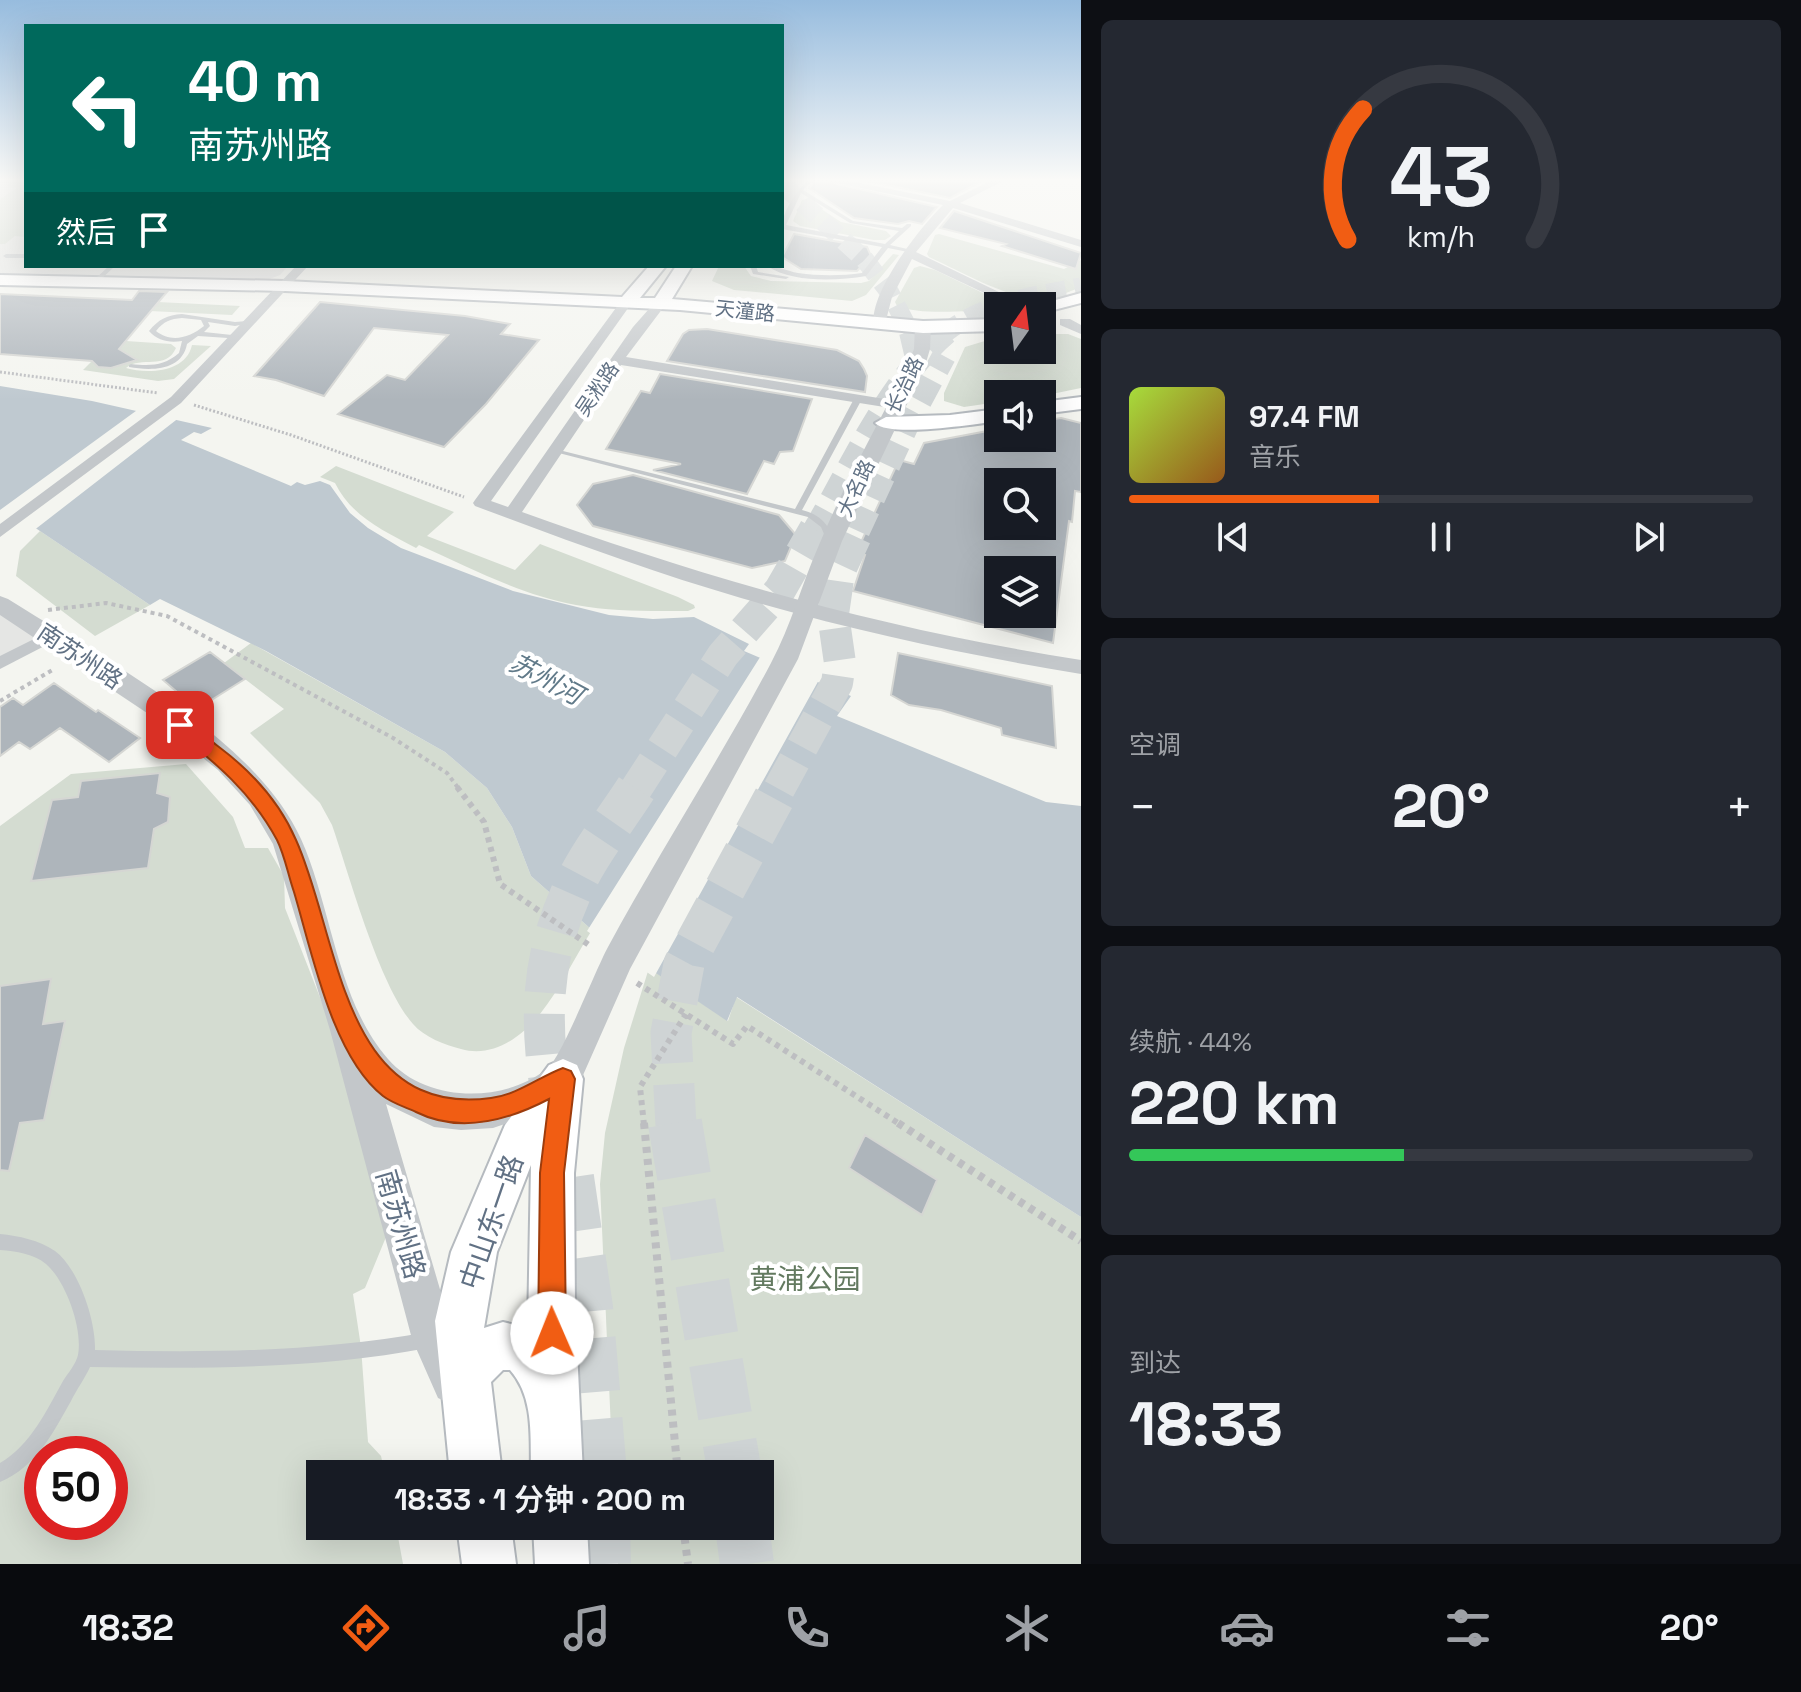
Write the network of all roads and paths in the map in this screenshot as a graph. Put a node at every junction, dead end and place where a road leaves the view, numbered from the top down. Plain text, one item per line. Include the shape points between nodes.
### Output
1 (880, 254) edge
2 (911, 254) edge
3 (916, 254) edge
4 (6, 256) dead end
5 (24, 256) edge
6 (110, 268) edge
7 (300, 268) edge
8 (656, 268) edge
9 (683, 268) edge
10 (754, 268) edge
11 (776, 268) edge
12 (826, 276) junction
13 (0, 280) edge
14 (96, 281) junction
15 (285, 286) junction
16 (993, 292) edge
17 (1081, 298) edge
18 (664, 299) junction
19 (628, 300) junction
20 (1056, 304) edge
21 (984, 315) edge
22 (879, 318) junction
23 (204, 319) junction
24 (922, 321) junction
25 (247, 323) junction
26 (984, 324) edge
27 (194, 336) junction
28 (167, 339) junction
29 (233, 340) junction
30 (183, 350) junction
31 (617, 360) junction
32 (131, 366) dead end
33 (0, 372) edge
34 (858, 399) junction
35 (176, 400) junction
36 (1080, 404) edge
37 (1056, 407) edge
38 (892, 414) junction
39 (984, 417) edge
40 (555, 451) junction
41 (481, 503) junction
42 (798, 511) junction
43 (512, 514) junction
44 (2, 530) edge
45 (831, 541) junction
46 (0, 604) edge
47 (804, 610) junction
48 (47, 623) junction
49 (0, 663) edge
50 (1081, 667) edge
51 (54, 669) dead end
52 (0, 701) edge
53 (615, 962) junction
54 (686, 1013) junction
55 (347, 1030) junction
56 (563, 1079) junction
57 (1081, 1241) edge
58 (0, 1242) edge
59 (433, 1339) junction
60 (86, 1358) junction
61 (554, 1409) junction
62 (467, 1413) junction
63 (474, 1460) edge
64 (556, 1460) edge
65 (677, 1460) edge
66 (0, 1473) edge
67 (486, 1540) edge
68 (561, 1540) edge
69 (685, 1540) edge
70 (489, 1564) edge
71 (562, 1564) edge
72 (688, 1564) edge

1 - 12 lane via 864,275
2 - 22 street
3 - 16 street
4 - 5 lane
6 - 14 lane
7 - 15 street
8 - 19 main road, 吴淞路
9 - 18 main road, 吴淞路
10 - 12 lane via 768,277
11 - 12 lane
13 - 14 main road, 天潼路
14 - 15 main road, 天潼路
15 - 19 main road, 天潼路
15 - 25 street
17 - 20 main road
18 - 19 main road, 天潼路
18 - 22 main road, 天潼路
18 - 31 street, 吴淞路
19 - 41 street, 吴淞路
21 - 24 main road
22 - 24 main road, 天潼路
23 - 25 lane
23 - 27 lane via 207,326
23 - 28 lane via 181,316 157,323 153,334
24 - 26 main road, 长治路
24 - 38 street, 长治路 via 922,349
25 - 29 street
27 - 28 lane
27 - 29 lane via 220,333
27 - 30 lane
28 - 30 lane
29 - 35 street
30 - 32 lane via 163,366
31 - 34 street
31 - 40 street, 吴淞路
33 - 35 path via 100,383
34 - 38 street
34 - 42 lane
35 - 41 path
35 - 44 street
36 - 37 main road
38 - 39 main road via 950,421
38 - 45 street, 大名路
40 - 42 lane
40 - 43 street, 吴淞路
41 - 43 street
42 - 45 lane via 825,526
43 - 47 street
45 - 47 street, 大名路
46 - 48 street, 南苏州路
47 - 50 street via 992,653
47 - 53 street, 大名路 via 786,659
48 - 49 street
48 - 53 path via 106,603 167,616 393,738 447,773 484,822 500,884
48 - 55 street, 南苏州路 via 228,763 260,797 287,841
51 - 52 path
53 - 54 path
53 - 56 street, 中山东一路
54 - 57 path via 733,1044 747,1026
54 - 65 path via 640,1087
55 - 56 street, 南苏州路 via 392,1088 434,1109 493,1110
55 - 59 street, 南苏州路
56 - 61 main road, 中山东一路 via 552,1173
56 - 62 main road, 中山东一路 via 520,1140 474,1252 459,1321
58 - 60 lane via 15,1242 55,1262 81,1312
59 - 60 lane via 384,1349 206,1361
59 - 62 street, 南苏州路
60 - 66 lane via 48,1425 23,1457
61 - 62 main road via 526,1351 510,1345 496,1346 476,1361 465,1379
61 - 64 main road, 中山东一路
62 - 63 main road, 中山东一路
67 - 70 main road
68 - 71 main road
69 - 72 path

